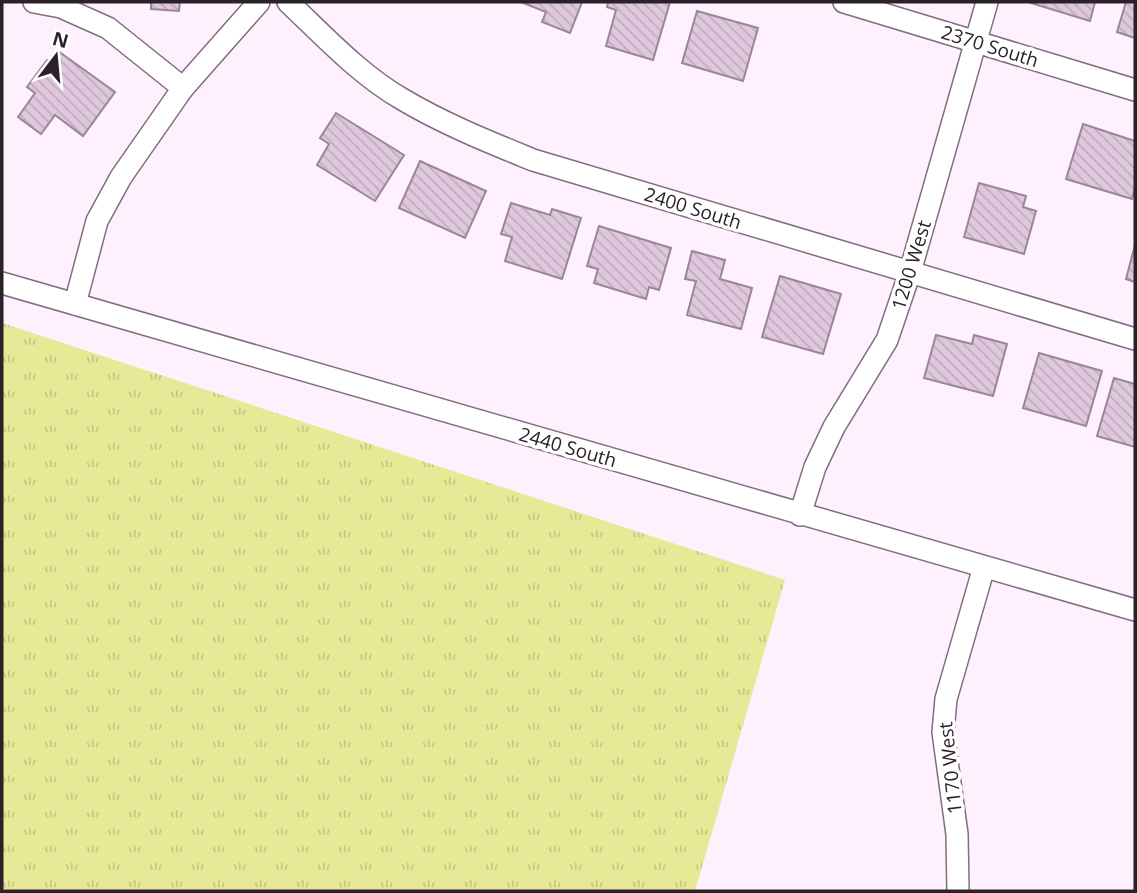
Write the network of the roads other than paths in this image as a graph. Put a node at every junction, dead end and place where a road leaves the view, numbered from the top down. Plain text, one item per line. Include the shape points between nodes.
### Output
1 (34, 2) edge
2 (259, 2) edge
3 (288, 2) edge
4 (844, 2) edge
5 (987, 2) edge
6 (975, 42) junction
7 (183, 88) junction
8 (1135, 90) edge
9 (910, 272) junction
10 (2, 283) edge
11 (75, 304) junction
12 (1135, 339) edge
13 (800, 515) junction
14 (984, 567) junction
15 (1135, 610) edge
16 (958, 891) edge

1 - 7 street via 61,7 108,28
2 - 7 street
3 - 9 street, 2400 South via 400,98 460,130 533,160
4 - 6 street, 2370 South
5 - 6 street, 1200 West
6 - 8 street, 2370 South
6 - 9 street, 1200 West
7 - 11 street via 121,177 97,221
9 - 12 street, 2400 South
9 - 13 street, 1200 West via 887,340 834,427
10 - 11 street, 2440 South
11 - 13 street, 2440 South
13 - 14 street, 2440 South
14 - 15 street, 2440 South
14 - 16 street, 1170 West via 946,699 943,732 957,834

